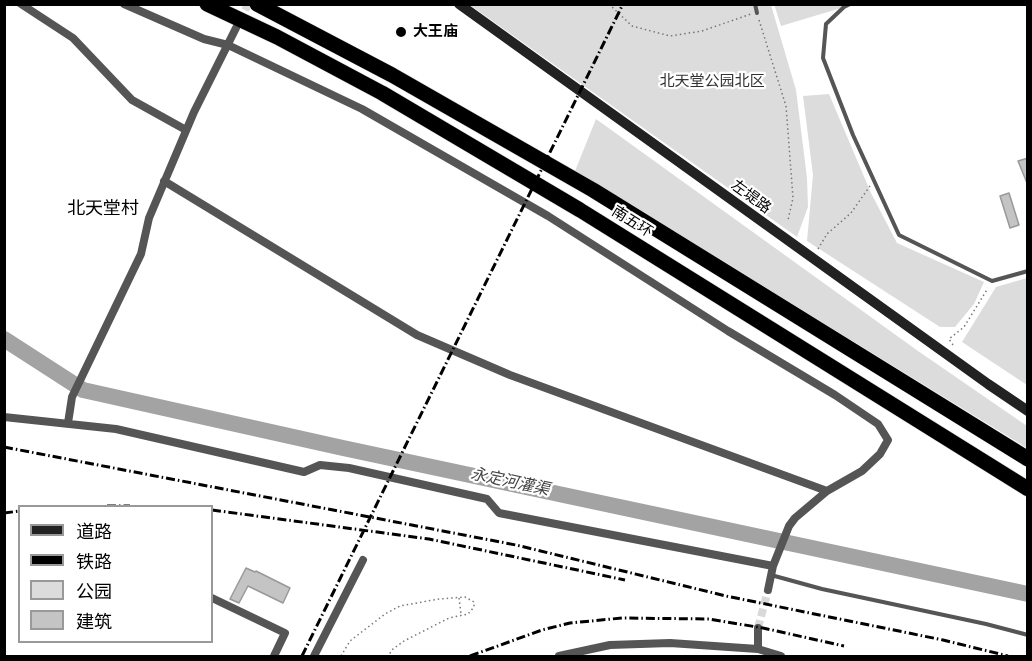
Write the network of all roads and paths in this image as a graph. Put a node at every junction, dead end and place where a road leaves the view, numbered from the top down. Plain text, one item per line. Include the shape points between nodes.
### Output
1 (21, 4) edge
2 (124, 4) edge
3 (207, 4) edge
4 (257, 4) edge
5 (459, 4) edge
6 (609, 4) edge
7 (755, 4) edge
8 (849, 4) edge
9 (757, 13) junction
10 (236, 28) tunnel mouth
11 (228, 45) junction
12 (186, 130) junction
13 (873, 181) junction
14 (164, 182) junction
15 (788, 220) dead end
16 (816, 252) dead end
17 (1028, 272) edge
18 (992, 281) junction
19 (947, 345) dead end
20 (1028, 411) edge
21 (4, 417) edge
22 (68, 423) junction
23 (1028, 459) edge
24 (1028, 489) edge
25 (827, 491) junction
26 (363, 560) dead end
27 (773, 565) junction
28 (771, 575) junction
29 (768, 590) tunnel mouth
30 (459, 597) junction
31 (213, 598) edge
32 (461, 616) junction
33 (758, 628) tunnel mouth
34 (1028, 635) edge
35 (758, 649) junction
36 (274, 657) edge
37 (314, 657) edge
38 (341, 657) edge
39 (388, 657) edge
40 (559, 657) edge
41 (781, 657) edge

1 - 12 street via 73,38 132,100
2 - 11 street via 204,39
3 - 24 highway, 南五环 via 382,93 580,210
4 - 23 highway, 南五环 via 392,75 593,190
5 - 20 main road, 左堤路
6 - 9 path via 632,26 670,36 702,31
7 - 9 lane
8 - 13 lane via 826,24 823,58
9 - 15 path via 786,106 792,198
10 - 11 street
11 - 12 street
11 - 25 street via 362,109 548,216 878,423 888,440 880,454 862,471
12 - 14 street
13 - 16 path
13 - 18 lane via 898,235
14 - 22 street via 149,218 141,254 72,397
14 - 25 street via 417,334 510,375
17 - 18 lane
18 - 19 path via 964,327 949,339 956,351
21 - 22 street
22 - 27 street via 116,429 304,472 320,465 349,468 487,499 499,513
25 - 27 street via 789,526
26 - 37 street
27 - 28 street
28 - 29 street
28 - 34 lane
30 - 32 path
30 - 32 path via 474,602 468,614
30 - 38 path via 400,606 350,641
31 - 36 street via 285,633
32 - 39 path via 404,640
33 - 35 street
35 - 40 street via 670,643 610,645
35 - 41 street

